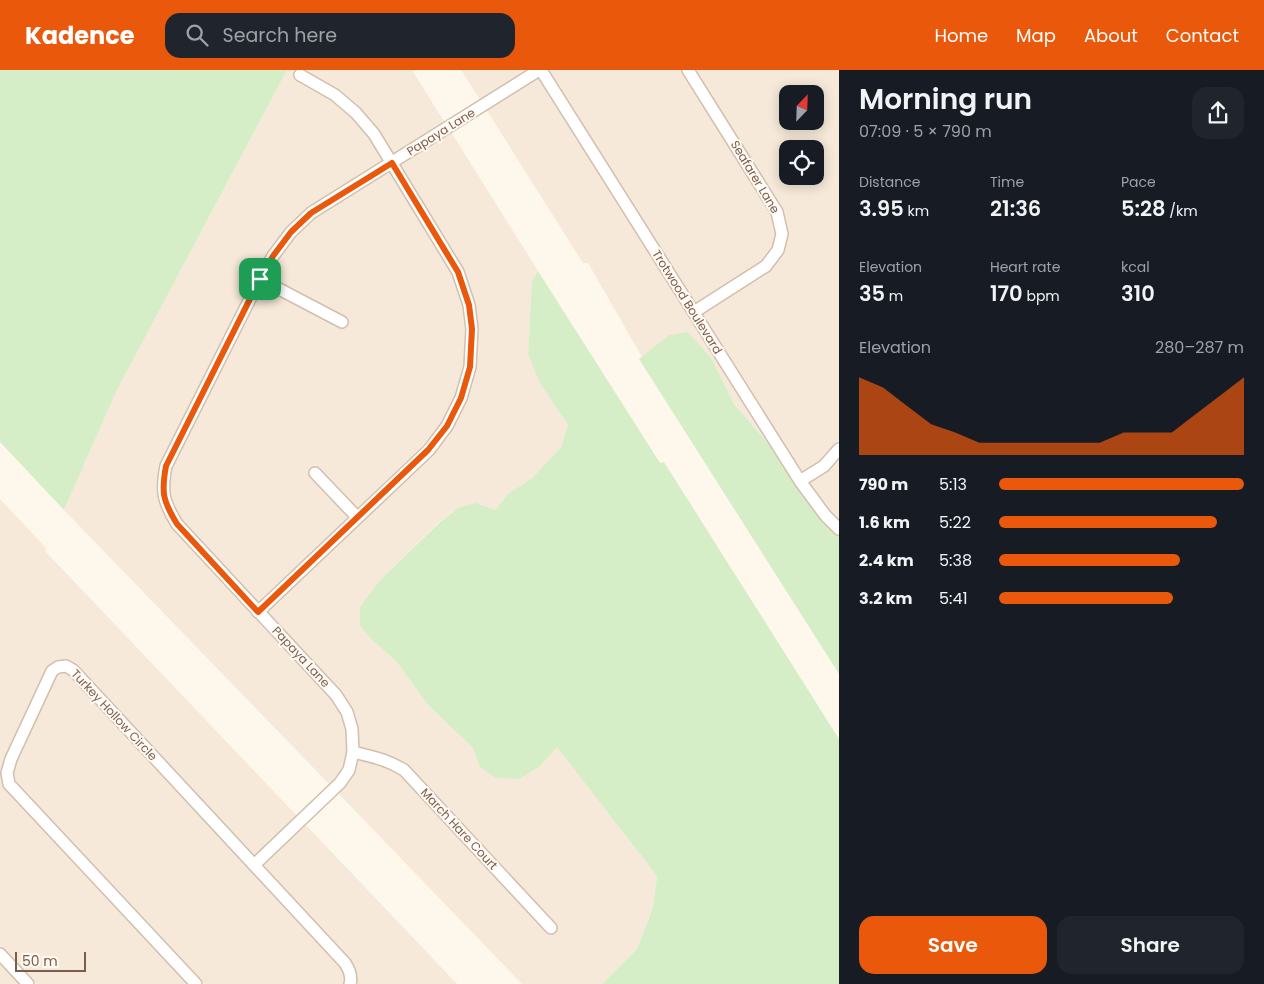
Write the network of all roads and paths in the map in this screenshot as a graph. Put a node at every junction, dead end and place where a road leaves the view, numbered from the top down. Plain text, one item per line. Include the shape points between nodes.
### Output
1 (540, 70) edge
2 (688, 70) edge
3 (300, 75) dead end
4 (392, 163) junction
5 (260, 279) junction
6 (694, 312) junction
7 (342, 322) dead end
8 (839, 450) edge
9 (315, 473) dead end
10 (800, 481) junction
11 (357, 518) junction
12 (839, 529) edge
13 (258, 612) junction
14 (353, 752) junction
15 (254, 865) junction
16 (551, 928) dead end
17 (0, 954) edge
18 (28, 984) edge
19 (196, 984) edge
20 (350, 984) edge

1 - 4 street, Papaya Lane
1 - 6 street, Trotwood Boulevard
2 - 6 street, Seafarer Lane via 777,212 782,234 778,250 766,266
3 - 4 street via 335,95 356,113
4 - 5 street, Papaya Lane via 311,213 291,232
4 - 11 street via 458,272 469,305 472,329 470,367 461,398 447,426 428,450
5 - 7 street
5 - 13 street, Papaya Lane via 166,466 163,482 167,508 177,524
6 - 10 street, Trotwood Boulevard
8 - 10 street via 824,466
9 - 11 street
10 - 12 street, Trotwood Boulevard via 824,515
11 - 13 street
13 - 14 street, Papaya Lane via 336,695 347,712
14 - 15 street, Papaya Lane via 349,770 340,783
14 - 16 street, March Hare Court via 380,758 404,770
15 - 19 street, Turkey Hollow Circle via 73,670 66,666 52,671 10,759 7,773 10,784
15 - 20 street, Turkey Hollow Circle via 345,963 350,972
17 - 18 street

